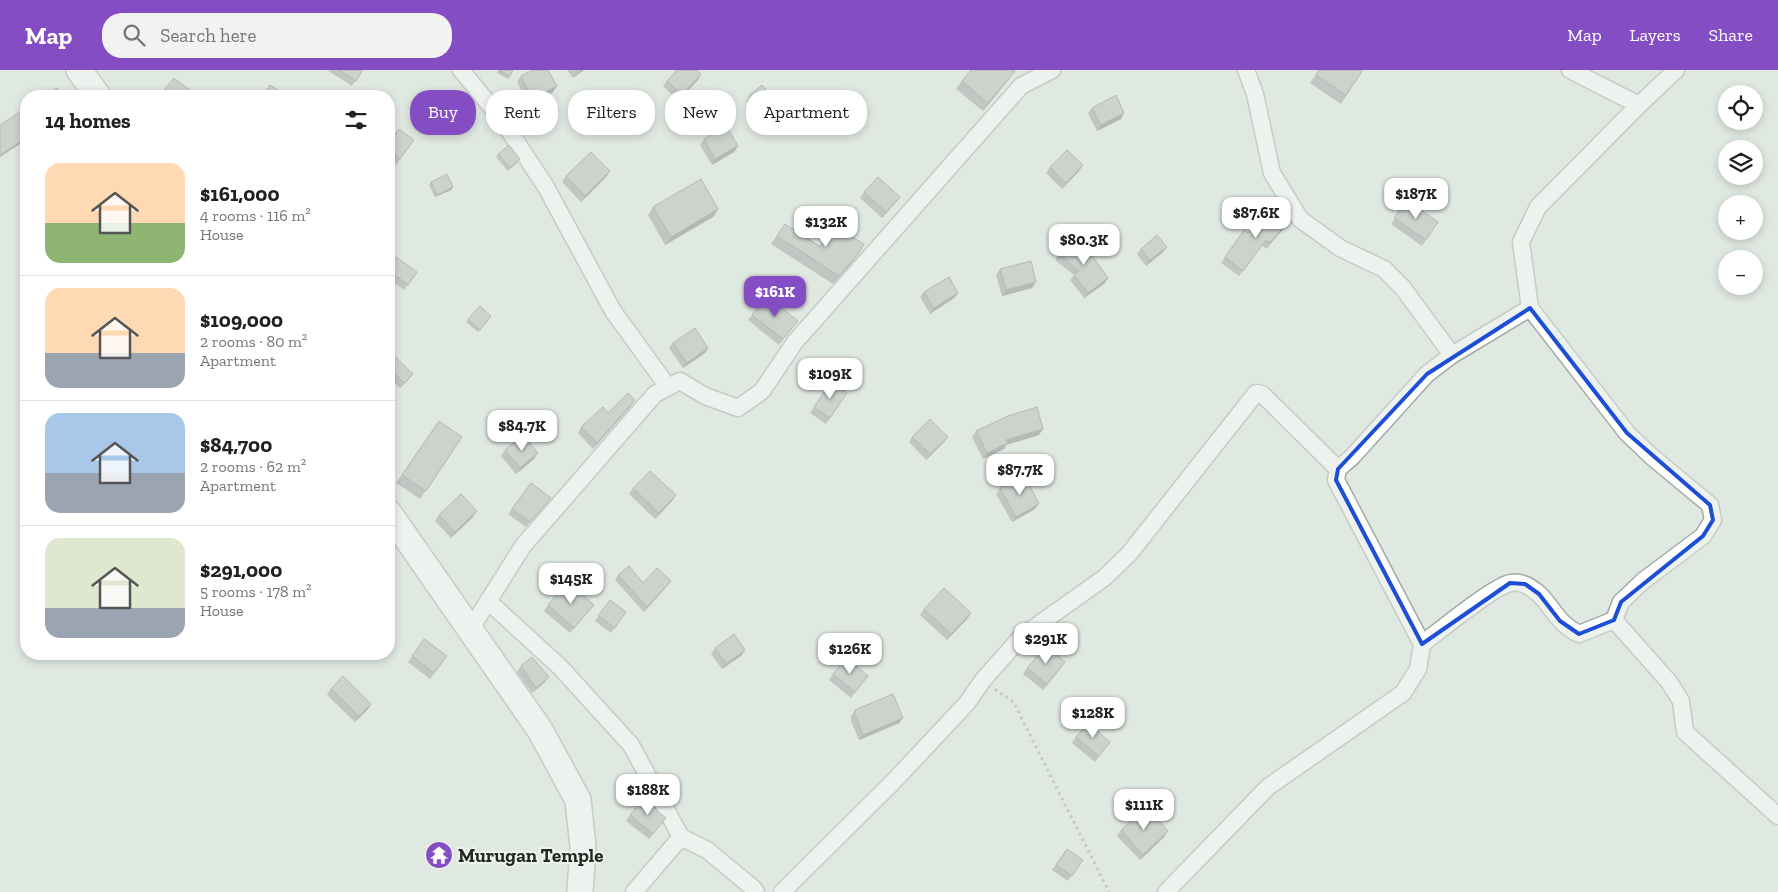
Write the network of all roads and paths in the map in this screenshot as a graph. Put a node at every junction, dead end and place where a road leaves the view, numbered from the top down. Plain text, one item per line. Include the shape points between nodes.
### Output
1 (79, 70) edge
2 (461, 70) edge
3 (1052, 70) edge
4 (1246, 70) edge
5 (1570, 70) edge
6 (1676, 70) edge
7 (94, 90) edge
8 (1639, 105) junction
9 (1530, 308) junction
10 (1452, 355) junction
11 (668, 387) junction
12 (1338, 469) junction
13 (395, 522) edge
14 (488, 602) junction
15 (1614, 620) junction
16 (470, 630) junction
17 (1422, 644) junction
18 (982, 680) junction
19 (1778, 816) edge
20 (681, 837) junction
21 (580, 892) edge
22 (634, 892) edge
23 (756, 892) edge
24 (782, 892) edge
25 (1109, 892) edge
26 (1166, 892) edge

1 - 7 main road
2 - 11 street via 502,120 537,172 612,311
3 - 11 street via 1021,86 795,342 762,391 738,408 705,396 680,381
4 - 10 street via 1255,94 1272,174 1300,219 1340,248 1384,269 1403,288
5 - 8 street
6 - 8 street
8 - 9 street via 1538,207 1521,242
9 - 10 street
9 - 15 street via 1627,433 1710,505 1713,520 1703,536 1643,581 1622,602
10 - 12 street via 1427,374
11 - 14 street via 655,394 523,546
12 - 17 street via 1336,480
12 - 18 street via 1262,394 1256,394 1129,554 1104,578 1021,637
13 - 16 main road
14 - 16 street
14 - 20 street via 561,668 631,745
15 - 17 street via 1579,634 1560,622 1539,594 1525,584 1510,583 1495,590
15 - 19 street via 1681,701 1685,732
16 - 21 main road via 540,730 578,800 582,846
17 - 26 street via 1418,669 1403,693 1268,787
18 - 24 street via 967,703 893,782
18 - 25 path via 1014,703
20 - 22 street
20 - 23 street via 707,850

